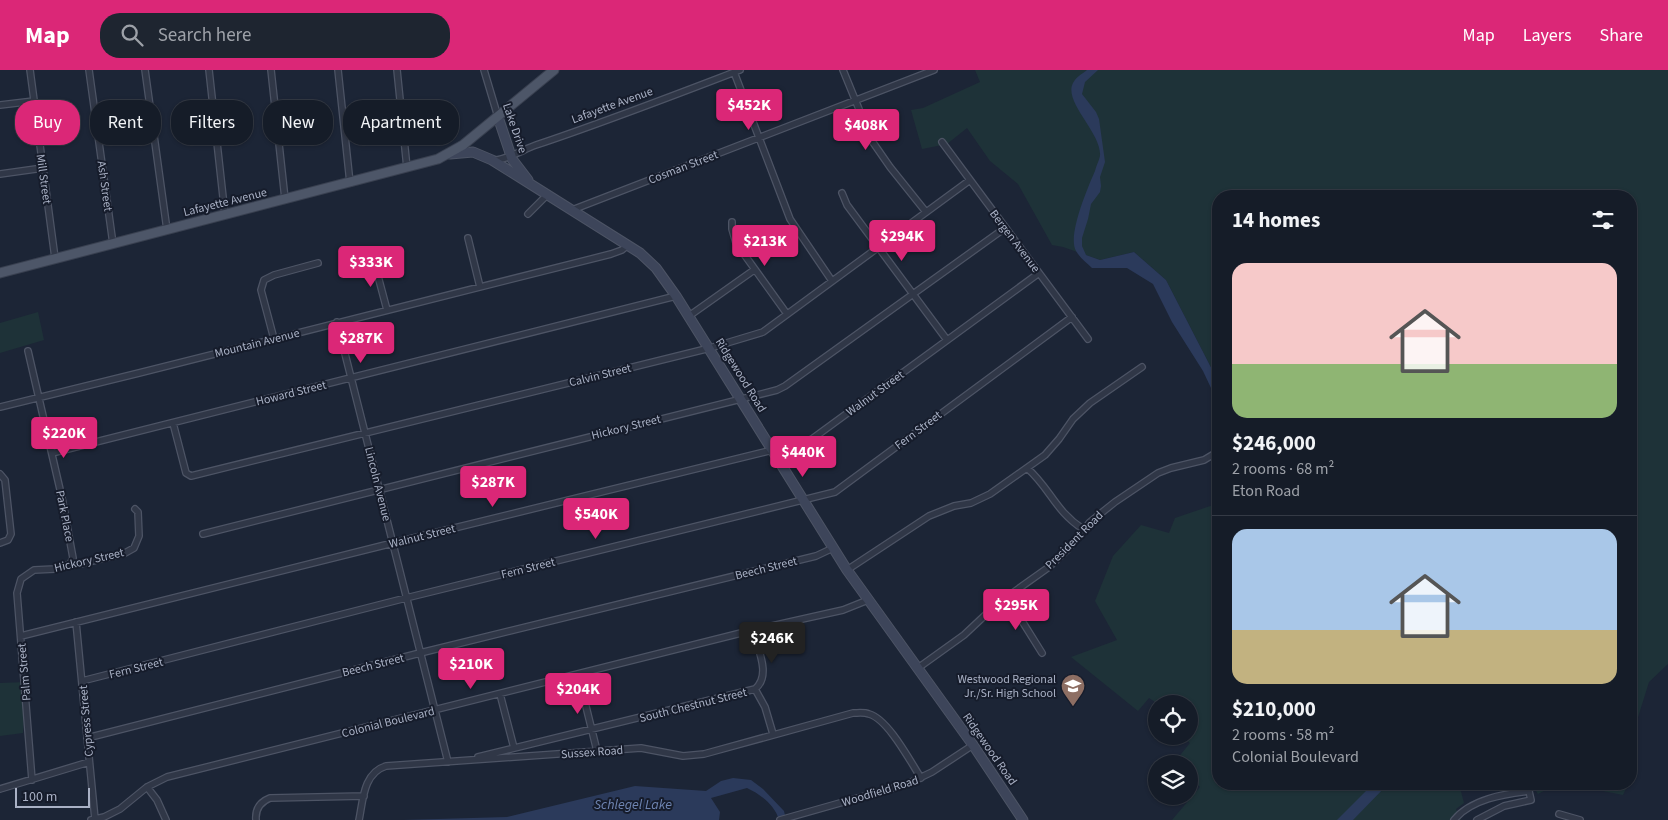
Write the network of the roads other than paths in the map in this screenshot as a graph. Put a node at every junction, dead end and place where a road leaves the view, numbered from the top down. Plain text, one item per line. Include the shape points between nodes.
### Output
1 (30, 70) edge
2 (89, 70) edge
3 (145, 70) edge
4 (209, 70) edge
5 (271, 70) edge
6 (338, 70) edge
7 (396, 70) edge
8 (484, 70) edge
9 (554, 70) edge
10 (842, 70) edge
11 (934, 70) edge
12 (737, 71) edge
13 (34, 100) edge
14 (854, 101) junction
15 (15, 104) edge
16 (0, 106) edge
17 (498, 117) junction
18 (759, 138) junction
19 (942, 142) dead end
20 (40, 145) edge
21 (452, 152) junction
22 (510, 155) junction
23 (492, 160) junction
24 (43, 168) junction
25 (407, 168) junction
26 (0, 174) edge
27 (970, 180) junction
28 (350, 183) junction
29 (535, 187) junction
30 (842, 193) dead end
31 (547, 195) junction
32 (285, 199) junction
33 (572, 210) junction
34 (926, 212) junction
35 (528, 214) dead end
36 (225, 215) junction
37 (732, 222) dead end
38 (1005, 228) junction
39 (167, 230) junction
40 (468, 238) dead end
41 (113, 244) junction
42 (628, 245) junction
43 (879, 247) junction
44 (55, 258) junction
45 (374, 261) dead end
46 (318, 263) dead end
47 (754, 270) junction
48 (0, 272) edge
49 (1039, 273) junction
50 (832, 281) junction
51 (480, 287) junction
52 (913, 294) junction
53 (676, 296) junction
54 (387, 310) junction
55 (787, 314) junction
56 (689, 316) junction
57 (1072, 317) junction
58 (337, 322) junction
59 (274, 339) junction
60 (1088, 339) dead end
61 (947, 340) junction
62 (710, 348) junction
63 (28, 351) dead end
64 (1142, 367) dead end
65 (351, 377) junction
66 (38, 398) junction
67 (742, 398) junction
68 (0, 407) edge
69 (173, 423) junction
70 (365, 433) junction
71 (773, 450) junction
72 (52, 454) junction
73 (1212, 455) edge
74 (1027, 468) junction
75 (2, 475) edge
76 (379, 488) junction
77 (803, 500) junction
78 (135, 509) dead end
79 (1083, 529) junction
80 (203, 534) dead end
81 (0, 543) edge
82 (393, 543) junction
83 (833, 548) junction
84 (70, 564) junction
85 (32, 570) joint
86 (847, 570) junction
87 (1007, 597) junction
88 (406, 598) junction
89 (868, 600) junction
90 (76, 622) junction
91 (753, 630) junction
92 (21, 636) junction
93 (420, 653) junction
94 (1042, 653) dead end
95 (918, 668) junction
96 (578, 674) junction
97 (82, 682) junction
98 (755, 690) junction
99 (500, 694) junction
100 (434, 710) junction
101 (592, 729) junction
102 (773, 734) junction
103 (87, 738) junction
104 (973, 745) junction
105 (514, 748) junction
106 (597, 751) junction
107 (462, 761) junction
108 (90, 762) junction
109 (448, 762) junction
110 (921, 778) junction
111 (32, 780) junction
112 (147, 787) junction
113 (0, 789) edge
114 (364, 796) junction
115 (1559, 814) dead end
116 (783, 819) edge
117 (93, 820) edge
118 (166, 820) edge
119 (256, 820) edge
120 (359, 820) edge
121 (1023, 820) edge
122 (1454, 820) edge
123 (1477, 820) edge
124 (1580, 820) edge

1 - 13 street, Mill Street
2 - 41 street, Ash Street
3 - 39 street
4 - 36 street
5 - 32 street
6 - 28 street
7 - 25 street
8 - 17 street, Lake Drive
9 - 17 main road, Lafayette Avenue
10 - 14 street
11 - 14 street, Cosman Street
12 - 18 street
12 - 22 street, Lafayette Avenue
14 - 18 street, Cosman Street
14 - 34 street via 880,155
15 - 16 street
17 - 21 main road, Lafayette Avenue
17 - 22 main road, Lake Drive
18 - 33 street, Cosman Street
18 - 50 street via 790,219
19 - 27 street, Bergen Avenue
20 - 24 street, Mill Street
21 - 23 main road, Ridgewood Road via 473,152
21 - 25 main road, Lafayette Avenue
22 - 23 street, Lafayette Avenue
22 - 29 main road, Lake Drive
23 - 29 main road, Ridgewood Road
24 - 26 street
24 - 44 street, Mill Street
25 - 28 main road, Lafayette Avenue
27 - 34 street, Calvin Street
27 - 38 street, Bergen Avenue
28 - 32 main road, Lafayette Avenue
29 - 31 main road, Ridgewood Road
30 - 43 street
31 - 33 main road, Ridgewood Road
31 - 35 street
32 - 36 main road, Lafayette Avenue
33 - 42 main road, Ridgewood Road
34 - 43 street, Calvin Street
36 - 39 main road, Lafayette Avenue
37 - 47 street via 736,243
38 - 49 street, Bergen Avenue
38 - 52 street, Hickory Street
39 - 41 main road, Lafayette Avenue
40 - 51 street
41 - 44 main road, Lafayette Avenue
42 - 51 street, Mountain Avenue via 611,254
42 - 53 main road, Ridgewood Road via 656,268
43 - 50 street, Calvin Street
43 - 52 street
44 - 48 main road, Lafayette Avenue
45 - 54 street
46 - 59 street via 264,280 261,290
47 - 55 street
47 - 56 street
49 - 57 street, Bergen Avenue
49 - 61 street, Walnut Street
50 - 55 street, Calvin Street
51 - 54 street, Mountain Avenue
52 - 61 street
52 - 67 street, Hickory Street via 785,386
53 - 56 main road, Ridgewood Road
53 - 65 street, Howard Street
54 - 58 street, Mountain Avenue
55 - 62 street, Calvin Street via 763,332
56 - 62 main road, Ridgewood Road
57 - 60 street, Bergen Avenue
57 - 77 street, Fern Street via 835,492
58 - 59 street, Mountain Avenue
58 - 65 street, Lincoln Avenue
59 - 66 street, Mountain Avenue
61 - 71 street, Walnut Street via 812,438
62 - 67 main road, Ridgewood Road
62 - 70 street, Calvin Street
63 - 66 street, Park Place
64 - 74 street via 1081,411 1053,447
65 - 69 street, Howard Street
65 - 70 street, Lincoln Avenue
66 - 68 street, Mountain Avenue
66 - 72 street, Park Place
67 - 71 main road, Ridgewood Road
67 - 76 street, Hickory Street
69 - 70 street, Calvin Street via 188,475 191,476
69 - 72 street, Howard Street
70 - 76 street, Lincoln Avenue
71 - 77 main road, Ridgewood Road
71 - 82 street, Walnut Street
72 - 84 street, Park Place via 73,558
73 - 79 street, President Road via 1149,478 1104,509
74 - 79 street via 1065,516
74 - 86 street via 981,499 929,516
75 - 81 street via 11,534
76 - 80 street, Hickory Street
76 - 82 street, Lincoln Avenue
77 - 83 main road, Ridgewood Road
77 - 88 street, Fern Street
78 - 84 street, Hickory Street via 140,536 134,548 89,562
79 - 87 street, President Road via 1059,558
82 - 88 street, Lincoln Avenue
82 - 90 street, Walnut Street
83 - 86 main road, Ridgewood Road
83 - 93 street, Beech Street via 816,556
84 - 85 street, Hickory Street via 56,569
85 - 92 street, Palm Street via 21,579 17,590
86 - 89 main road, Ridgewood Road
87 - 94 street
87 - 95 street, President Road via 964,635
88 - 93 street, Lincoln Avenue
88 - 97 street, Fern Street
89 - 91 street, Colonial Boulevard via 843,610
89 - 95 main road, Ridgewood Road
90 - 92 street, Walnut Street
90 - 97 street, Cypress Street
91 - 96 street, Colonial Boulevard
91 - 98 street via 764,672 762,682
92 - 111 street, Palm Street
93 - 100 street, Lincoln Avenue
93 - 103 street, Beech Street
95 - 104 main road, Ridgewood Road
96 - 99 street, Colonial Boulevard
96 - 101 street
97 - 103 street, Cypress Street
98 - 101 street, South Chestnut Street
98 - 102 street via 766,707
99 - 100 street, Colonial Boulevard
99 - 105 street
100 - 109 street, Lincoln Avenue
100 - 112 street, Colonial Boulevard via 167,777
101 - 105 street, South Chestnut Street
101 - 106 street
102 - 106 street, Sussex Road via 693,756 641,748
102 - 110 street, Sussex Road via 844,714 870,714 887,726
103 - 108 street, Cypress Street
104 - 110 street, Woodfield Road
104 - 121 main road, Ridgewood Road
105 - 107 street, South Chestnut Street
106 - 107 street, Sussex Road
107 - 109 street, Sussex Road
108 - 111 street
108 - 117 street, Cypress Street
109 - 114 street, Sussex Road via 381,768 368,782
110 - 116 street, Woodfield Road
111 - 113 street
112 - 117 street, Colonial Boulevard via 112,814
112 - 118 street
114 - 119 street via 270,798 261,803
114 - 120 street, Sussex Road
115 - 124 street
122 - 123 street via 1481,801 1529,791 1532,800 1504,806

